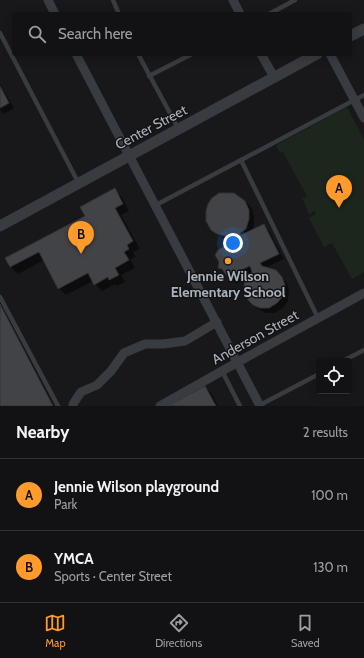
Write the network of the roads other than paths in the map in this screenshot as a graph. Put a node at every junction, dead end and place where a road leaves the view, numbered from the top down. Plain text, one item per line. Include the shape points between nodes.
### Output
1 (48, 0) edge
2 (113, 0) edge
3 (233, 0) edge
4 (295, 0) edge
5 (54, 12) edge
6 (118, 12) edge
7 (239, 12) edge
8 (273, 12) edge
9 (364, 28) edge
10 (0, 33) edge
11 (352, 35) edge
12 (12, 56) edge
13 (12, 56) edge
14 (77, 56) edge
15 (139, 56) edge
16 (188, 56) edge
17 (263, 56) edge
18 (313, 56) edge
19 (331, 56) edge
20 (149, 76) junction
21 (274, 78) junction
22 (364, 95) edge
23 (355, 100) junction
24 (364, 118) edge
25 (178, 129) junction
26 (130, 156) junction
27 (241, 160) junction
28 (79, 183) junction
29 (156, 205) junction
30 (0, 226) edge
31 (364, 293) edge
32 (0, 297) edge
33 (318, 318) junction
34 (217, 322) junction
35 (364, 350) edge
36 (349, 358) edge
37 (238, 362) junction
38 (222, 371) junction
39 (316, 376) edge
40 (58, 406) edge
41 (73, 406) edge
42 (160, 406) edge
43 (240, 406) edge
44 (260, 406) edge

1 - 5 street
2 - 6 lane
3 - 7 street
4 - 8 lane
9 - 11 street
10 - 12 lane
13 - 28 lane
14 - 26 street
15 - 20 lane
16 - 20 lane
17 - 21 street
18 - 21 street, Center Street
19 - 23 street
20 - 25 lane
21 - 25 street, Center Street
22 - 23 lane
23 - 24 street
23 - 27 lane
25 - 26 street, Center Street
26 - 28 street, Center Street
26 - 29 street
27 - 29 lane
27 - 33 lane
28 - 30 street, Center Street
29 - 34 street
31 - 33 street, Anderson Street
32 - 40 lane
33 - 37 street, Anderson Street
34 - 37 street
34 - 41 street via 185,341 145,344 124,353 97,385 81,392
35 - 36 lane
37 - 38 street, Anderson Street
37 - 44 street
38 - 42 street, Anderson Street
38 - 43 lane
39 - 44 lane

